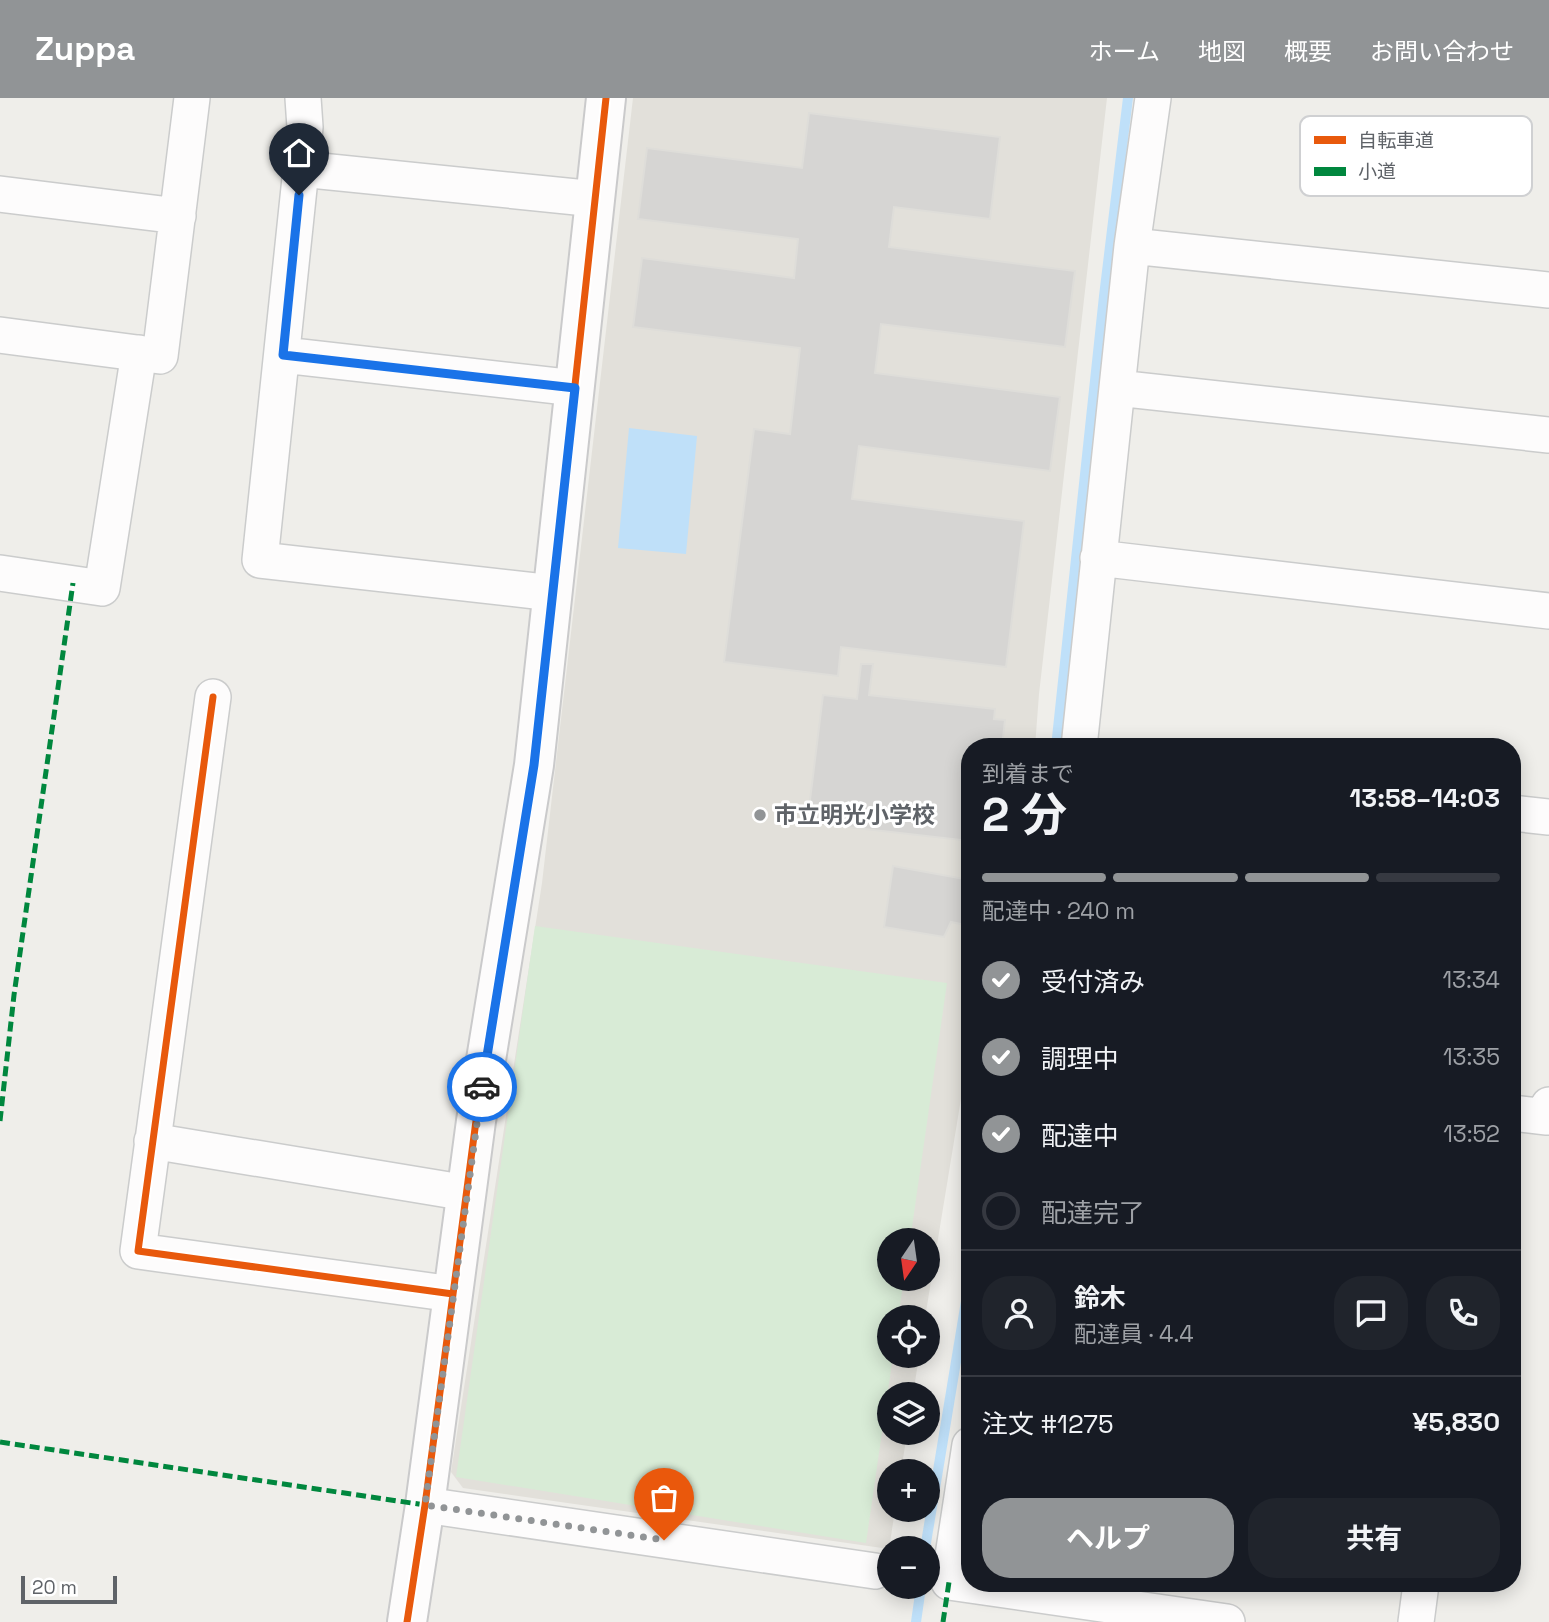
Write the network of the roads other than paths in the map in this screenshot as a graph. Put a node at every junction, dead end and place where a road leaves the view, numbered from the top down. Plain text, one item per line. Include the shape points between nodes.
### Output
1 (192, 98) edge
2 (303, 98) edge
3 (606, 98) edge
4 (1153, 98) edge
5 (301, 169) junction
6 (0, 194) edge
7 (596, 200) junction
8 (178, 216) junction
9 (1132, 246) junction
10 (1549, 290) edge
11 (0, 335) edge
12 (139, 353) junction
13 (283, 355) junction
14 (575, 388) junction
15 (1117, 388) junction
16 (1549, 435) edge
17 (1098, 558) junction
18 (0, 573) edge
19 (553, 593) junction
20 (1549, 611) edge
21 (213, 697) dead end
22 (1080, 738) edge
23 (1521, 814) edge
24 (1549, 817) edge
25 (1549, 1105) edge
26 (1521, 1113) edge
27 (152, 1140) junction
28 (467, 1193) junction
29 (453, 1294) junction
30 (961, 1504) edge
31 (425, 1505) junction
32 (875, 1571) dead end
33 (961, 1584) edge
34 (1018, 1592) edge
35 (1420, 1592) edge
36 (407, 1622) edge
37 (1227, 1622) edge
38 (1416, 1622) edge

1 - 8 street
2 - 5 street
3 - 7 street
4 - 9 street
5 - 7 street
5 - 13 street
6 - 8 street
7 - 14 street
8 - 12 street via 160,356
9 - 10 street
9 - 15 street
11 - 12 street
12 - 18 street via 102,588
13 - 14 street
13 - 19 street via 260,560
14 - 19 street
15 - 16 street
15 - 17 street
17 - 20 street
17 - 22 street
19 - 28 street via 534,765
21 - 27 street
23 - 24 street
25 - 26 street via 1547,1117
27 - 28 street
27 - 29 street via 138,1251
28 - 29 street
29 - 31 street
30 - 33 street via 949,1582
31 - 32 street
31 - 36 street
34 - 37 street
35 - 38 street

